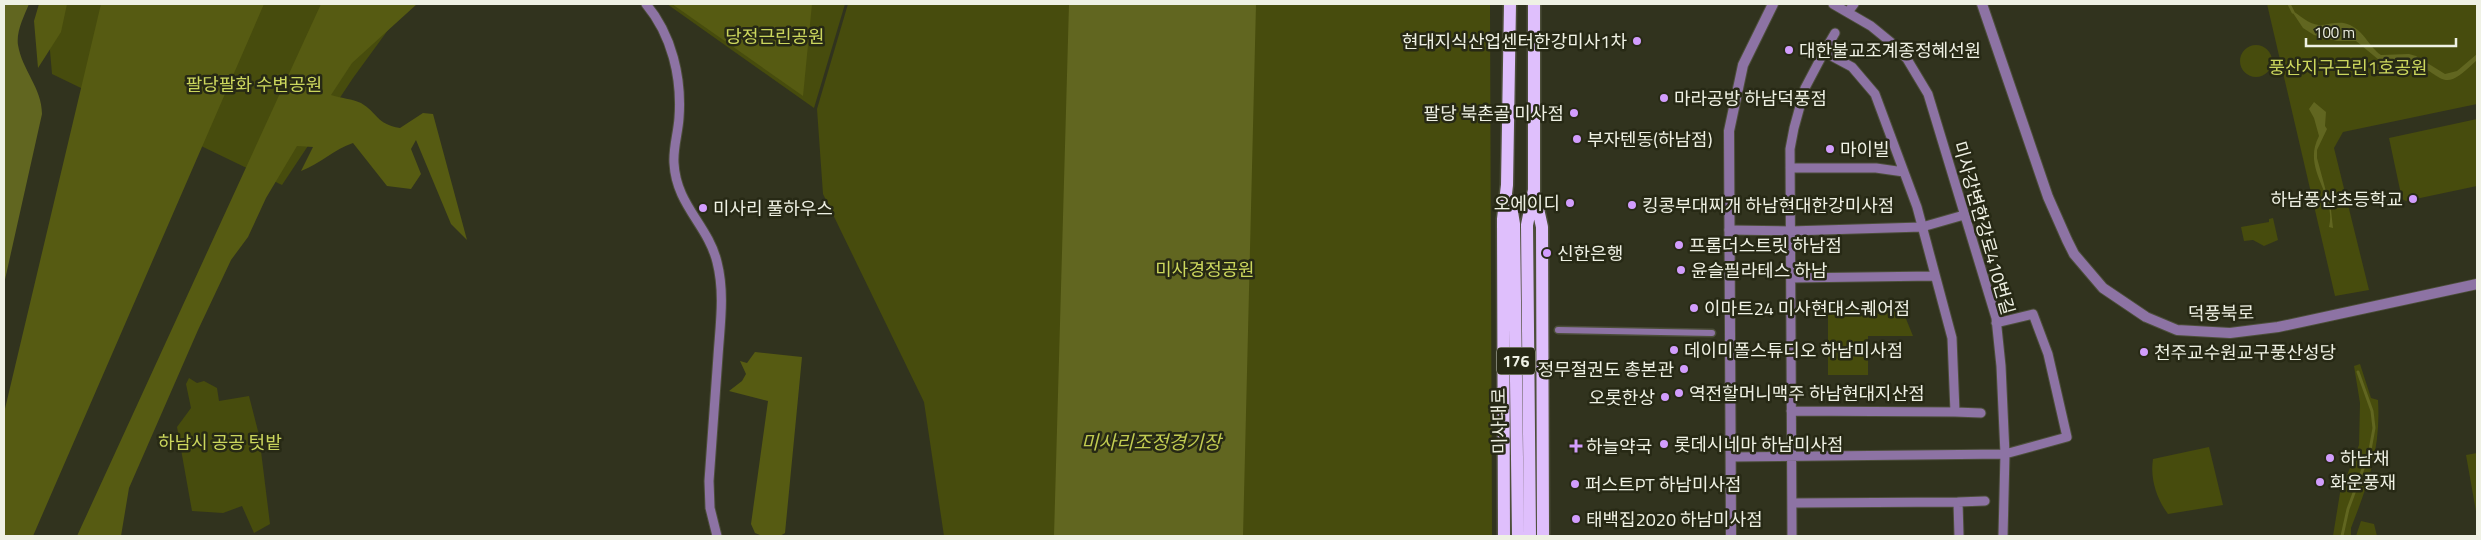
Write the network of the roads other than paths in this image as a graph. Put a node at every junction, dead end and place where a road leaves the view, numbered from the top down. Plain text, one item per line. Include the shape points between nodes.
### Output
1 (646, 4) edge
2 (1510, 4) edge
3 (1534, 4) edge
4 (1773, 4) edge
5 (1833, 4) edge
6 (1854, 4) edge
7 (1982, 4) edge
8 (1848, 12) junction
9 (1835, 33) dead end
10 (1824, 52) junction
11 (1790, 168) junction
12 (1904, 172) junction
13 (1507, 186) junction
14 (1534, 190) junction
15 (1964, 215) junction
16 (1922, 226) junction
17 (1729, 230) junction
18 (1790, 231) junction
19 (1935, 276) junction
20 (1791, 278) junction
21 (2477, 284) edge
22 (1996, 322) junction
23 (1558, 330) dead end
24 (1712, 333) dead end
25 (1791, 411) junction
26 (1955, 412) junction
27 (1981, 413) dead end
28 (2005, 454) junction
29 (1792, 456) junction
30 (1731, 457) junction
31 (1958, 502) junction
32 (1985, 502) dead end
33 (1792, 503) junction
34 (717, 536) edge
35 (1504, 536) edge
36 (1518, 536) edge
37 (1530, 536) edge
38 (1543, 536) edge
39 (1732, 536) edge
40 (1792, 536) edge
41 (1959, 536) edge
42 (2003, 536) edge

1 - 34 street via 669,44 679,85 674,163 680,192 691,215 708,236 721,279 709,481 710,508
2 - 13 main road, 미사대로 / 176
3 - 14 main road, 미사대로 / 176
4 - 17 street via 1743,65 1732,110
5 - 8 street, 미사강변한강로410번길
6 - 8 street
7 - 21 street, 덕풍북로 via 2048,197 2066,240 2103,288 2146,317 2177,330 2230,333 2278,327
8 - 15 street, 미사강변한강로410번길 via 1893,44 1928,94
9 - 10 street
10 - 11 street via 1805,88 1794,128
10 - 12 street via 1852,67 1875,94
11 - 12 street via 1876,168
11 - 18 street
12 - 16 street
13 - 35 main road, 미사대로 via 1503,219
13 - 36 main road, 미사대로 / 176 via 1514,224
14 - 37 main road, 미사대로 / 176 via 1527,225
14 - 38 main road, 미사대로 via 1542,227
15 - 16 street
15 - 22 street, 미사강변한강로410번길
16 - 18 street
16 - 19 street
17 - 18 street
17 - 30 street
18 - 20 street
19 - 20 street
19 - 26 street via 1952,338
20 - 25 street
22 - 28 street, 미사강변한강로410번길
22 - 28 street via 2033,314 2048,354 2067,437
23 - 24 street
25 - 26 street
25 - 29 street
26 - 27 street
28 - 29 street
28 - 42 street, 미사강변한강로410번길
29 - 30 street
29 - 33 street
30 - 39 street
31 - 32 street
31 - 33 street
31 - 41 street
33 - 40 street

